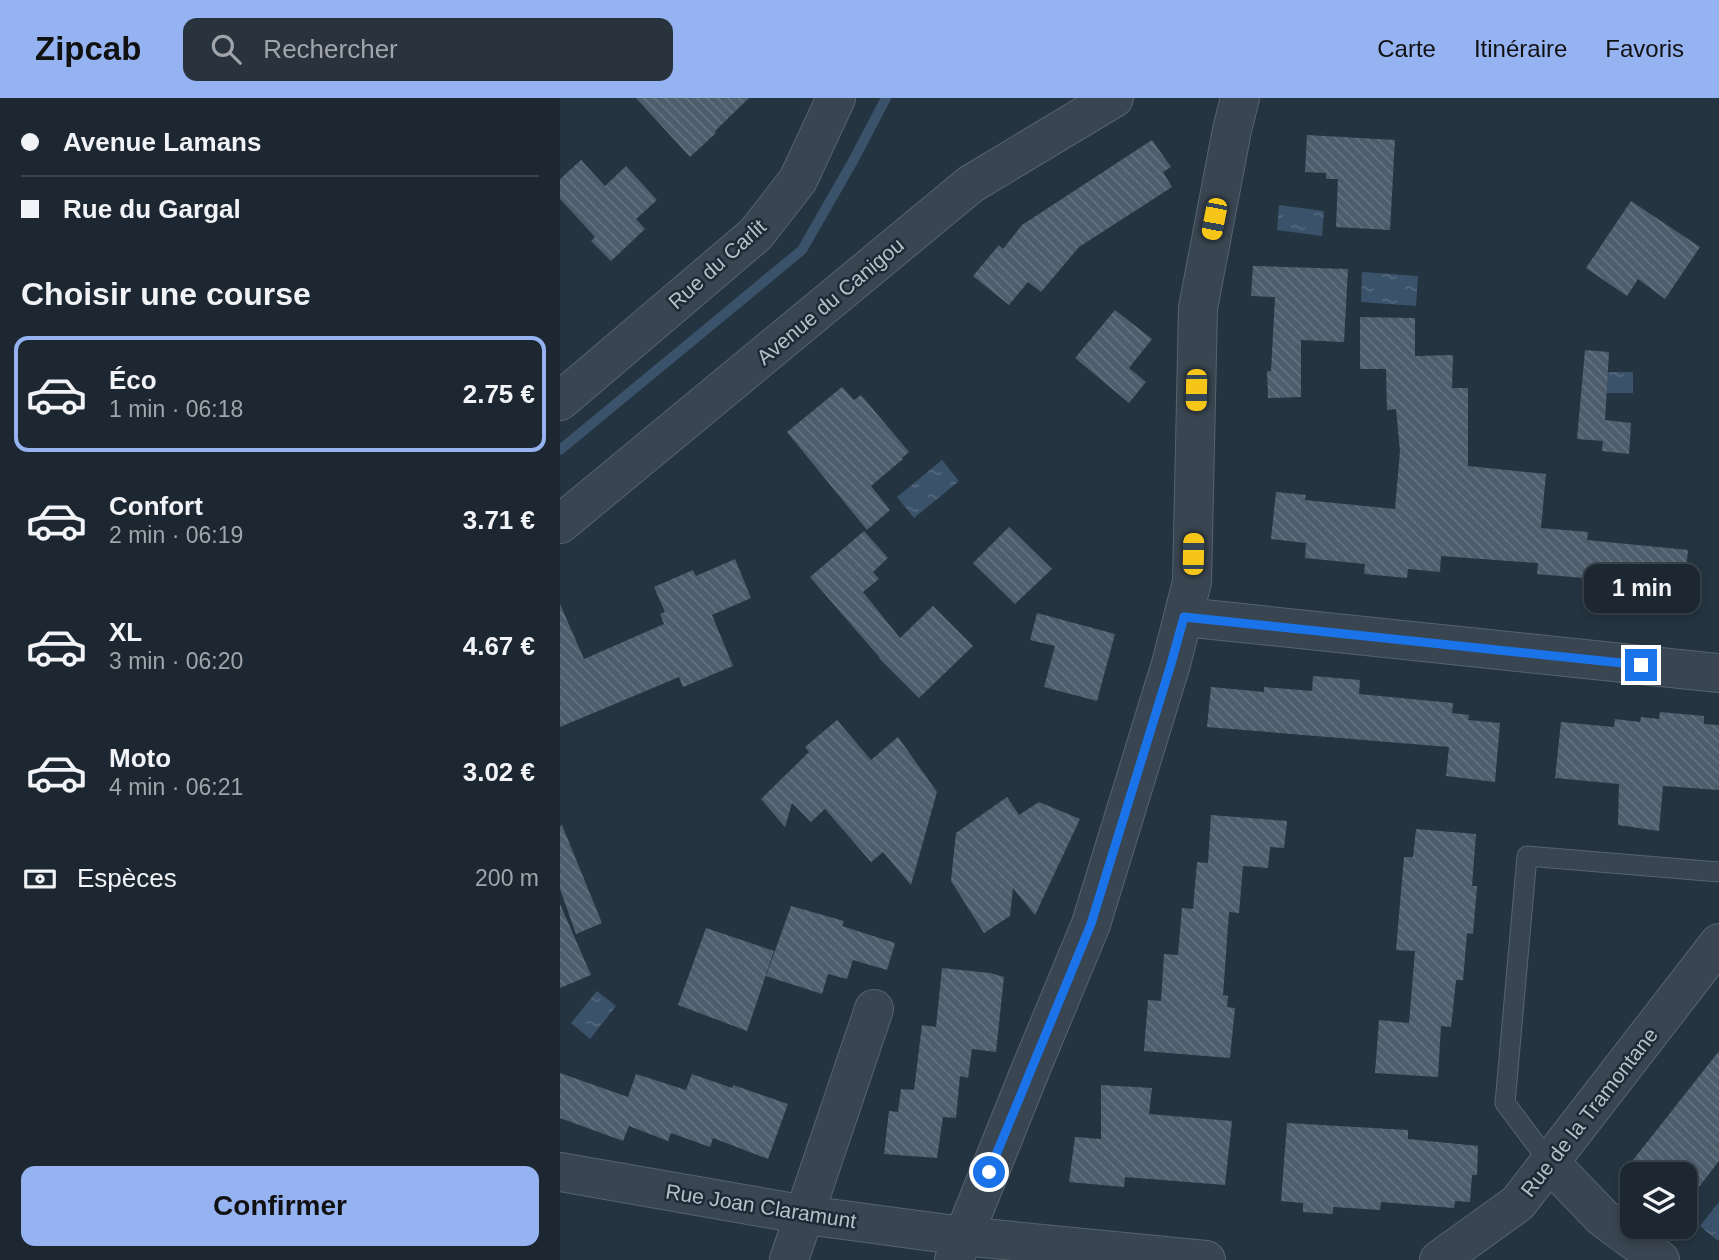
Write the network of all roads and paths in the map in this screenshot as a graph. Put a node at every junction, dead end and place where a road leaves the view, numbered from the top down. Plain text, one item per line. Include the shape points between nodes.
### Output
1 (836, 98) edge
2 (1114, 98) edge
3 (1240, 98) edge
4 (560, 401) edge
5 (560, 524) edge
6 (1184, 617) junction
7 (1719, 673) edge
8 (1719, 872) edge
9 (1719, 943) edge
10 (874, 1009) dead end
11 (1550, 1163) junction
12 (560, 1172) edge
13 (806, 1214) junction
14 (959, 1248) edge
15 (789, 1260) edge
16 (1206, 1260) edge
17 (1439, 1260) edge
18 (1660, 1260) edge

1 - 4 street, Rue du Carlit via 798,180 756,234
2 - 5 street, Avenue du Canigou via 971,184
3 - 6 street via 1198,308 1192,582
6 - 7 street
6 - 14 street via 1091,924
8 - 11 lane via 1527,856 1505,1103
9 - 11 street, Rue de la Tramontane
10 - 13 street
11 - 17 street, Rue de la Tramontane via 1518,1203
11 - 18 street via 1603,1218
12 - 13 street, Rue Joan Claramunt
13 - 14 street, Rue Joan Claramunt
13 - 15 street
14 - 16 street

